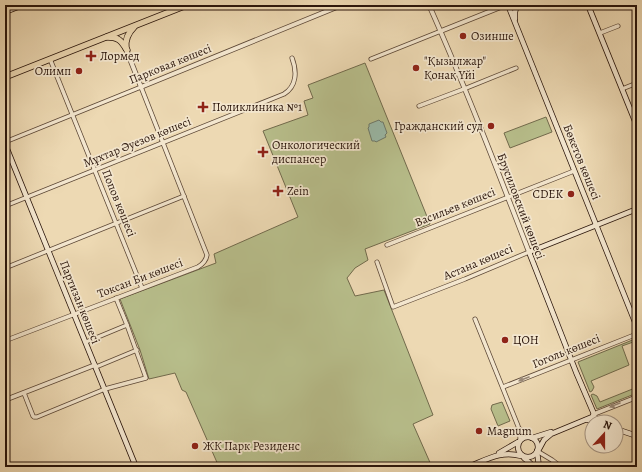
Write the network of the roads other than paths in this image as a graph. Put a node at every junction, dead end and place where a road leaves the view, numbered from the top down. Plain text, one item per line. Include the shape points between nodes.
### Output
1 (23, 5) edge
2 (187, 5) edge
3 (342, 5) edge
4 (429, 5) edge
5 (507, 5) edge
6 (517, 5) edge
7 (588, 5) edge
8 (5, 12) edge
9 (515, 21) junction
10 (136, 25) junction
11 (618, 26) dead end
12 (441, 31) junction
13 (119, 32) junction
14 (600, 33) junction
15 (103, 38) junction
16 (127, 50) junction
17 (292, 58) dead end
18 (371, 59) dead end
19 (50, 60) junction
20 (516, 68) dead end
21 (5, 77) edge
22 (637, 83) edge
23 (141, 87) junction
24 (464, 89) junction
25 (622, 89) junction
26 (419, 106) dead end
27 (72, 114) junction
28 (637, 126) edge
29 (163, 142) junction
30 (5, 143) edge
31 (95, 170) junction
32 (574, 170) junction
33 (184, 196) junction
34 (27, 197) junction
35 (507, 197) junction
36 (5, 206) edge
37 (637, 209) edge
38 (116, 223) junction
39 (596, 225) junction
40 (387, 245) dead end
41 (48, 250) junction
42 (529, 252) junction
43 (377, 262) dead end
44 (5, 268) edge
45 (142, 288) junction
46 (116, 298) junction
47 (74, 314) junction
48 (475, 319) dead end
49 (127, 325) junction
50 (637, 327) edge
51 (637, 334) edge
52 (5, 340) edge
53 (86, 342) junction
54 (137, 350) junction
55 (571, 360) junction
56 (96, 366) junction
57 (503, 387) junction
58 (105, 389) junction
59 (24, 393) junction
60 (635, 397) edge
61 (5, 400) edge
62 (637, 409) edge
63 (600, 412) joint
64 (594, 414) joint
65 (584, 418) edge
66 (584, 420) edge
67 (584, 421) edge
68 (578, 422) junction
69 (519, 428) junction
70 (624, 432) edge
71 (637, 436) edge
72 (530, 437) junction
73 (519, 441) junction
74 (537, 451) junction
75 (496, 455) junction
76 (522, 456) junction
77 (136, 467) edge
78 (468, 467) edge
79 (534, 467) edge
80 (539, 467) edge
81 (561, 467) edge

1 - 8 main road
2 - 10 main road
3 - 23 street, Парковая көшесі
4 - 12 street, Брусиловский көшесі
5 - 9 main road, Бөкетов көшесі
5 - 12 street
6 - 9 main road
7 - 14 main road
9 - 32 main road, Бөкетов көшесі
10 - 13 main road
10 - 16 main road via 127,39
11 - 14 street
12 - 18 street
12 - 24 street, Брусиловский көшесі
13 - 15 main road
13 - 16 street
14 - 25 main road
15 - 16 main road via 120,40
15 - 19 main road
16 - 23 street
17 - 29 street, Мұхтар Әуезов көшесі via 295,78 286,93
19 - 21 main road
19 - 27 street, Попов көшесі
20 - 24 street
22 - 25 street
23 - 27 street, Парковая көшесі
23 - 29 street
24 - 26 street
24 - 35 street, Брусиловский көшесі
25 - 28 main road
27 - 30 street, Парковая көшесі
27 - 31 street, Попов көшесі
29 - 31 street, Мұхтар Әуезов көшесі
29 - 33 street
30 - 34 main road, Партизан көшесі
31 - 34 street, Мұхтар Әуезов көшесі
31 - 38 street, Попов көшесі
32 - 35 street, Васильев көшесі
32 - 39 main road, Бөкетов көшесі
33 - 38 street
33 - 45 street, Токсан Би көшесі via 207,253 206,260 200,265
34 - 36 street, Мұхтар Әуезов көшесі
34 - 41 main road, Партизан көшесі
35 - 40 street, Васильев көшесі
35 - 42 street, Брусиловский көшесі
37 - 39 main road, Астана көшесі
38 - 41 street
38 - 45 street, Попов көшесі
39 - 42 main road, Астана көшесі
39 - 50 main road, Бөкетов көшесі
41 - 44 street
41 - 47 main road, Партизан көшесі
42 - 43 street, Астана көшесі via 393,307
42 - 55 main road, Брусиловский көшесі
45 - 46 street, Токсан Би көшесі
46 - 47 street, Токсан Би көшесі
46 - 49 street
47 - 52 street, Токсан Би көшесі
47 - 53 main road, Партизан көшесі
48 - 57 street
49 - 53 street
49 - 54 street
51 - 55 street, Гоголь көшесі
53 - 56 main road, Партизан көшесі
54 - 56 street
54 - 58 street via 146,378
55 -> 57 street, Гоголь көшесі
55 - 64 main road, Брусиловский көшесі
56 - 58 main road, Партизан көшесі
56 - 59 street
57 - 69 street
58 - 59 street via 35,418
58 - 77 main road, Партизан көшесі
59 - 61 street
60 - 62 street
60 -> 63 street
63 - 64 street
65 - 72 main road via 548,433
66 - 68 main road
67 - 68 main road
68 - 74 main road via 549,435
69 - 72 street
69 - 73 street
70 - 71 main road
72 - 73 main road
72 - 74 main road via 537,442
73 - 75 main road
73 - 76 main road via 517,448
74 - 76 main road via 528,458
74 - 80 main road
74 - 81 street
75 - 76 main road
75 - 78 main road
76 - 79 main road

